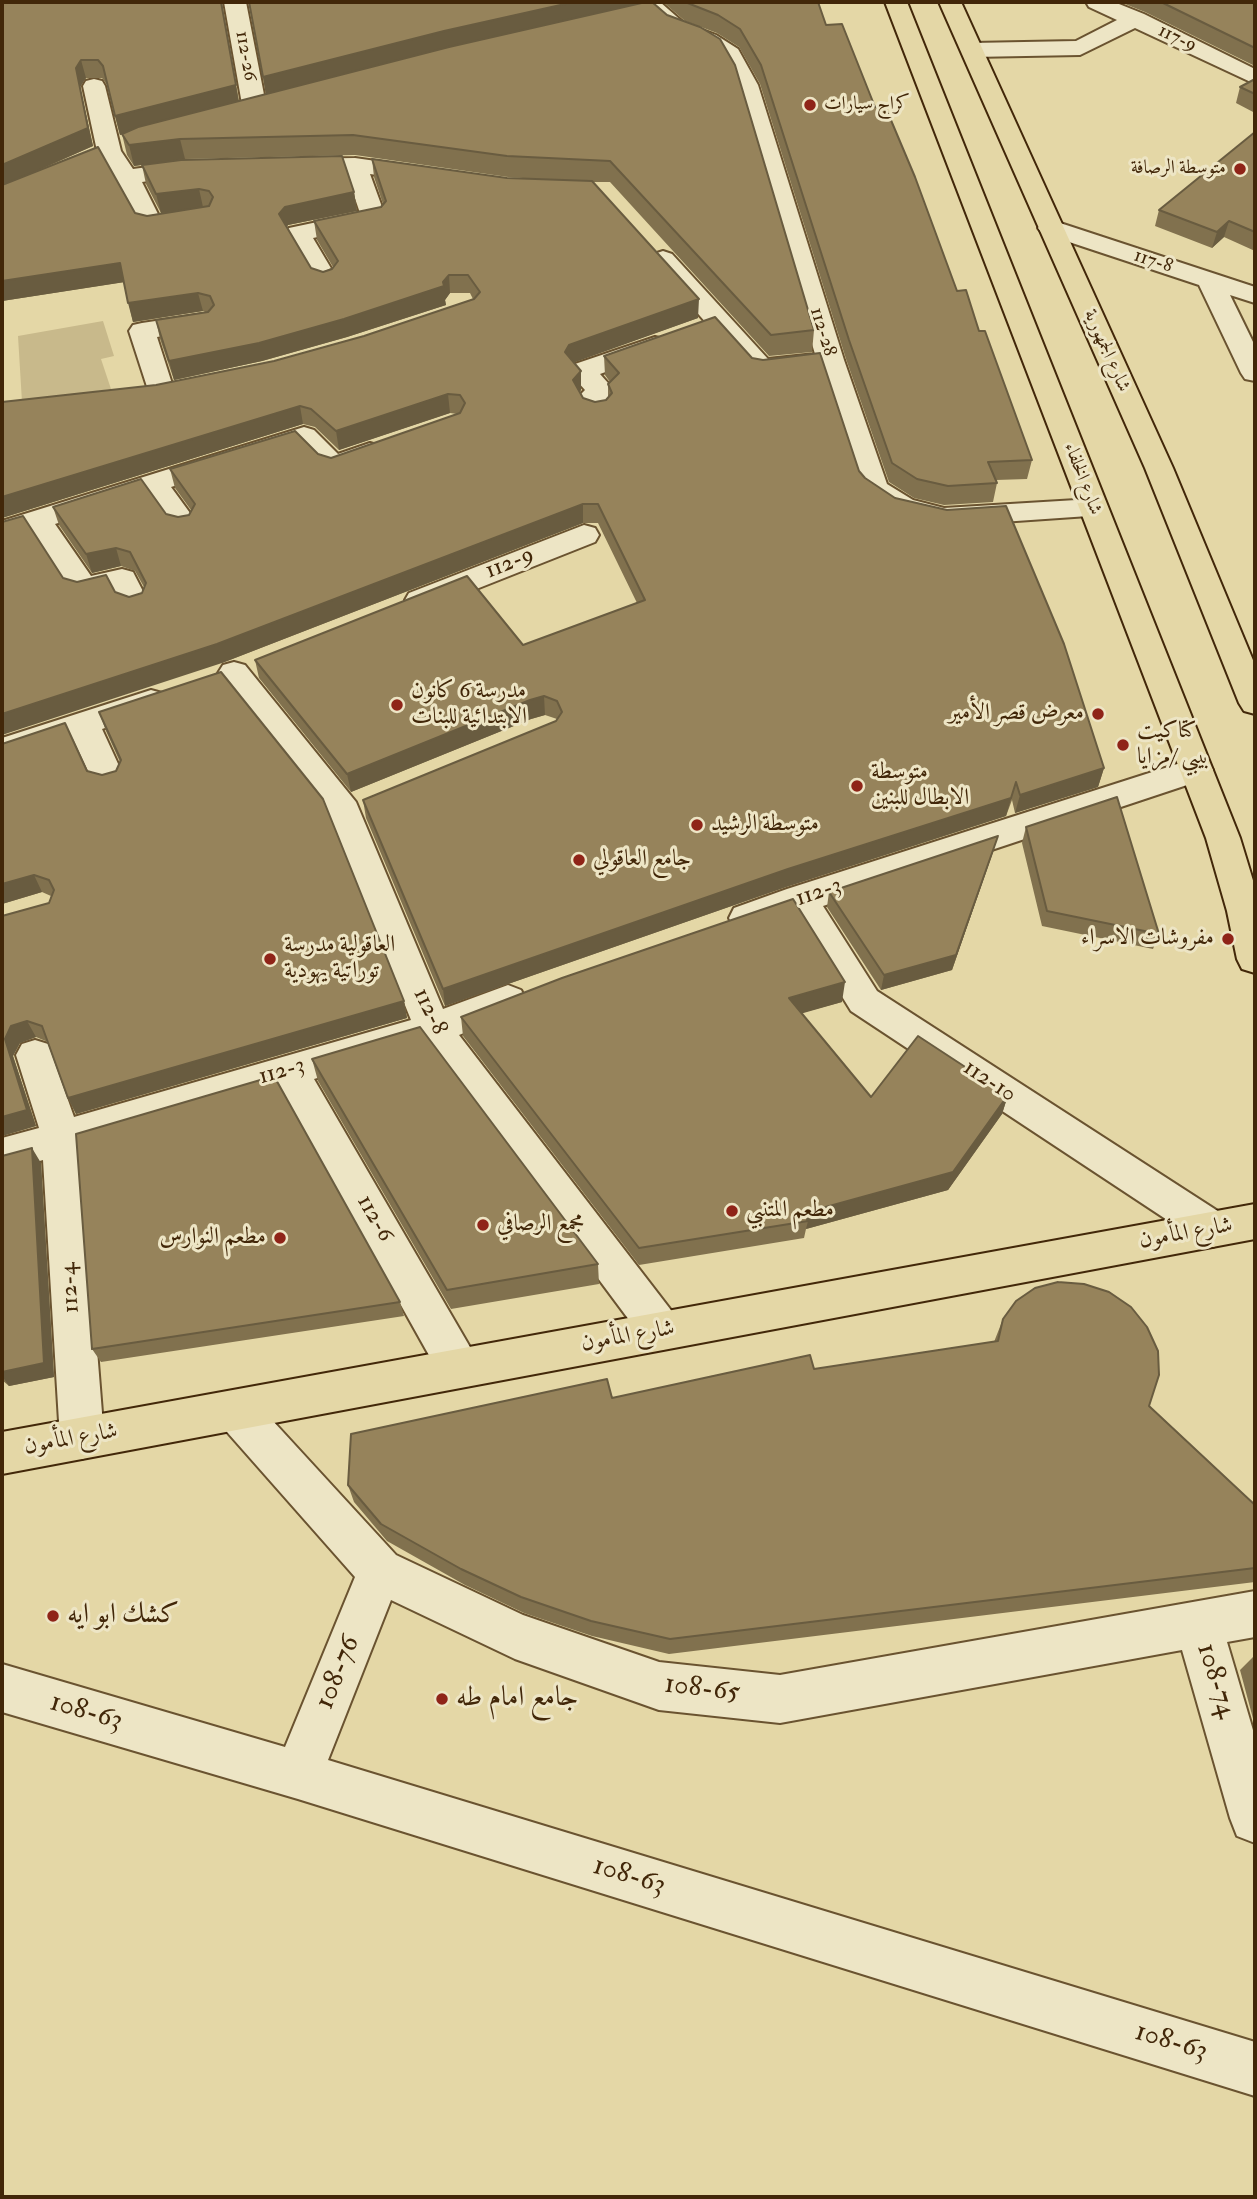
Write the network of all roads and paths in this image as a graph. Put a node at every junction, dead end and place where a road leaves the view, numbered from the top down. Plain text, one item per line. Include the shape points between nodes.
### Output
1 (235, 2) edge
2 (896, 2) edge
3 (950, 2) edge
4 (1097, 2) edge
5 (644, 9) edge
6 (1136, 19) junction
7 (971, 50) junction
8 (1255, 76) edge
9 (94, 86) edge
10 (283, 103) edge
11 (255, 110) junction
12 (230, 116) edge
13 (118, 147) junction
14 (85, 161) edge
15 (355, 165) junction
16 (275, 166) edge
17 (222, 167) edge
18 (127, 177) junction
19 (444, 177) edge
20 (203, 217) edge
21 (1051, 228) junction
22 (646, 241) edge
23 (324, 280) edge
24 (1210, 281) junction
25 (1255, 295) edge
26 (203, 322) edge
27 (699, 329) junction
28 (830, 360) junction
29 (1255, 373) edge
30 (187, 387) edge
31 (596, 410) edge
32 (399, 442) edge
33 (152, 482) junction
34 (1093, 508) junction
35 (37, 519) junction
36 (183, 524) edge
37 (2, 531) edge
38 (584, 535) edge
39 (134, 603) edge
40 (390, 612) edge
41 (1255, 703) edge
42 (83, 724) junction
43 (2, 750) edge
44 (1196, 770) junction
45 (108, 779) edge
46 (800, 900) junction
47 (717, 928) edge
48 (1255, 959) edge
49 (536, 990) edge
50 (433, 1029) junction
51 (35, 1055) edge
52 (289, 1070) junction
53 (61, 1137) junction
54 (2, 1155) edge
55 (1255, 1221) edge
56 (1213, 1229) junction
57 (662, 1331) junction
58 (459, 1368) junction
59 (235, 1410) junction
60 (82, 1438) junction
61 (2, 1453) edge
62 (380, 1571) junction
63 (1255, 1614) edge
64 (1198, 1624) junction
65 (2, 1688) edge
66 (298, 1775) junction
67 (1255, 1818) edge
68 (1255, 2069) edge

1 - 11 lane, 112-26
2 - 34 main road, شارع الخلفاء
3 - 7 main road, شارع الجمهورية
4 - 6 lane, 117-9
5 - 28 lane, 112-28 via 730,54 747,85
6 - 7 lane via 1080,48
6 - 8 lane, 117-9
7 - 21 main road, شارع الجمهورية
9 - 13 lane
10 - 11 lane
11 - 12 lane
13 - 14 lane
13 - 18 lane
15 - 16 lane
15 - 19 lane
15 - 23 lane via 374,218 298,233
17 - 18 lane
18 - 20 lane via 151,225
21 - 24 lane, 117-8
21 - 41 main road, شارع الجمهورية via 1159,468
22 - 27 lane
24 - 25 lane, 117-8
24 - 29 lane
26 - 30 lane via 142,331 147,395
27 - 28 lane via 761,368
27 - 31 lane via 582,371 602,392 590,399
28 - 34 lane, 112-28 via 874,489 903,507 944,517
32 - 33 lane via 333,465 304,436
33 - 35 lane
33 - 36 lane
34 - 44 main road, شارع الخلفاء
35 - 37 lane
35 - 39 lane via 83,588 122,579
38 - 40 lane, 112-9
42 - 43 lane
42 - 45 lane
42 - 50 lane, 112-8 via 222,677 357,806
44 - 46 lane, 112-3
44 - 48 main road, شارع الخلفاء via 1223,838
46 - 47 lane, 112-3
46 - 56 lane, 112-10 via 864,1001
49 - 50 lane, 112-3
50 - 52 lane, 112-3
50 - 57 lane, 112-8
51 - 53 lane, 112-4
52 - 53 lane, 112-3
52 - 58 lane, 112-6
53 - 54 lane, 112-3
53 - 60 lane, 112-4
55 - 56 main road, شارع المأمون
56 - 57 main road, شارع المأمون
57 - 58 main road, شارع المأمون
58 - 59 main road, شارع المأمون
59 - 60 main road, شارع المأمون
59 - 62 lane, 108-65
60 - 61 main road, شارع المأمون
62 - 64 lane, 108-65 via 515,1636 659,1686 780,1699
62 - 66 lane, 108-76
63 - 64 lane, 108-65
64 - 67 lane, 108-74
65 - 66 lane, 108-63
66 - 68 lane, 108-63

